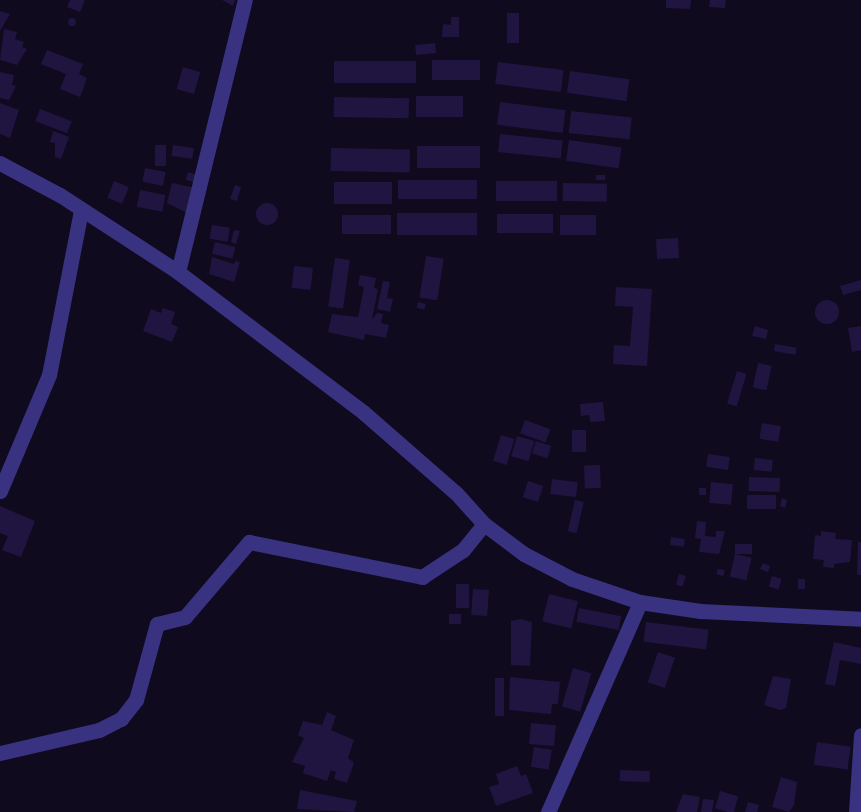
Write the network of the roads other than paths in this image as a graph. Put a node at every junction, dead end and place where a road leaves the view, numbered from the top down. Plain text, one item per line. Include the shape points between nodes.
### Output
1 (245, 0) edge
2 (0, 163) edge
3 (81, 211) junction
4 (178, 272) junction
5 (0, 491) edge
6 (484, 524) junction
7 (640, 602) junction
8 (861, 619) edge
9 (861, 735) edge
10 (0, 753) edge
11 (548, 812) edge
12 (856, 812) edge

1 - 4 street
2 - 3 street via 60,195
3 - 4 street
3 - 5 street via 49,375
4 - 6 street via 363,412 456,493
6 - 7 street via 524,554 572,579
6 - 10 street via 463,550 422,577 249,542 185,617 157,624 136,700 121,719 99,730
7 - 8 street via 712,612
7 - 11 street
9 - 12 street

